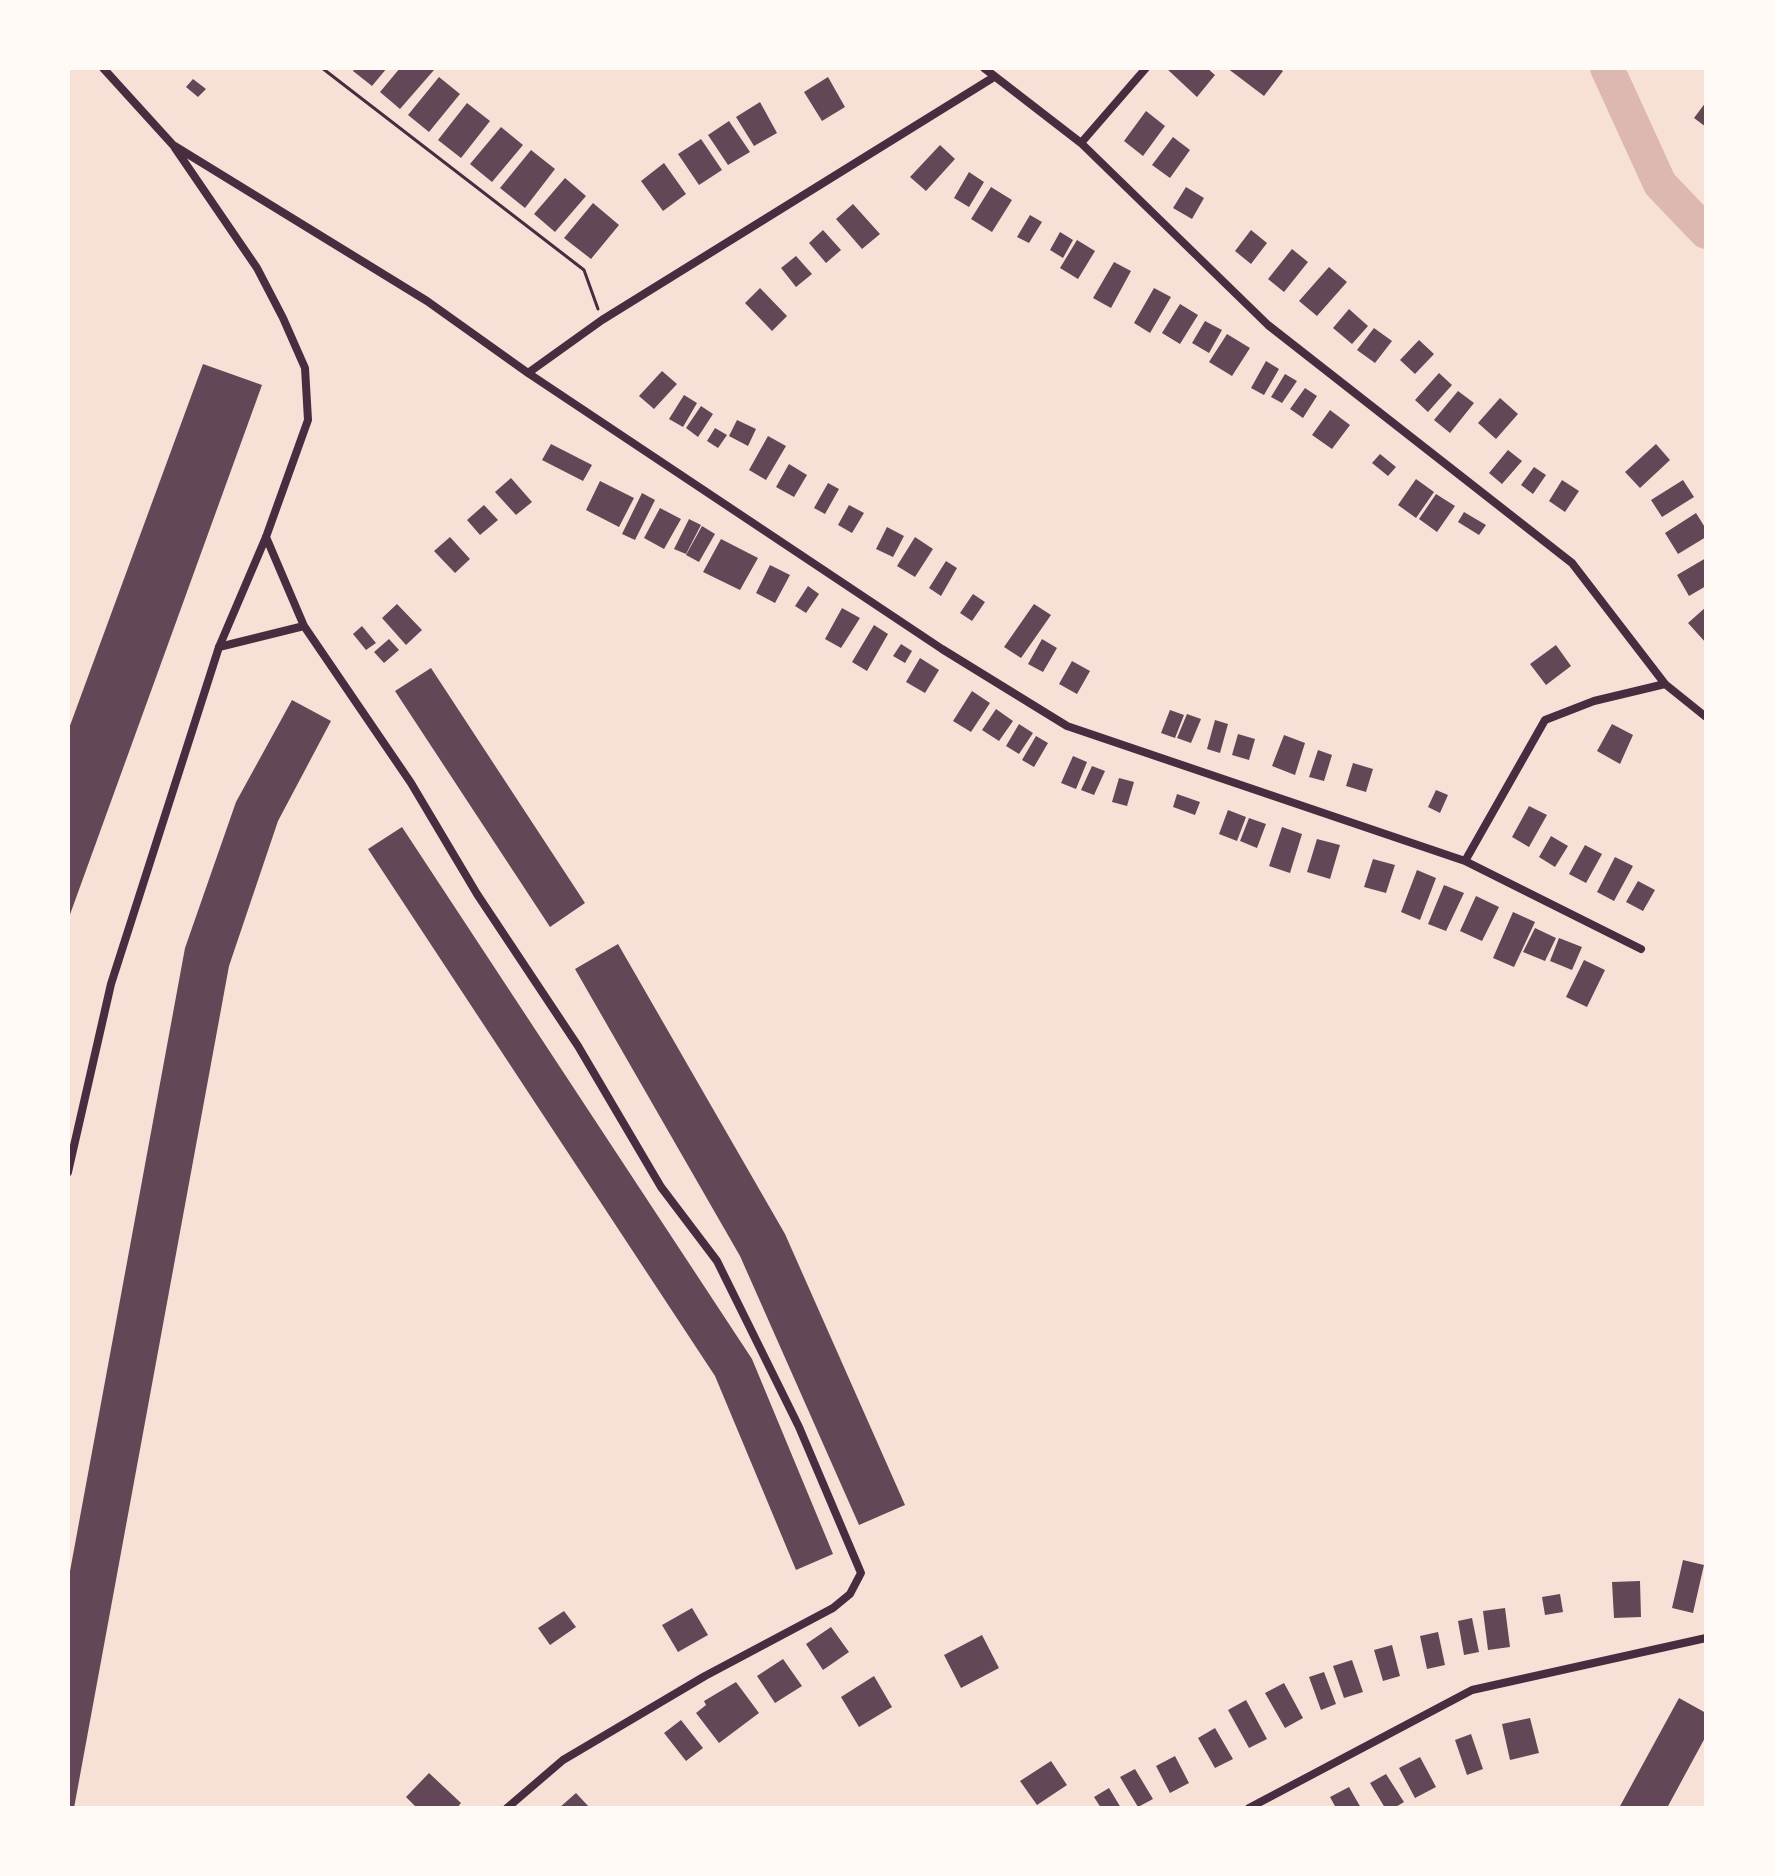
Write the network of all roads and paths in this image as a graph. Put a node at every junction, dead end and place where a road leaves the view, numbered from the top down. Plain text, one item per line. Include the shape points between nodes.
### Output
1 (103, 68) edge
2 (322, 68) edge
3 (984, 68) edge
4 (1146, 68) edge
5 (994, 77) junction
6 (1081, 143) junction
7 (173, 145) junction
8 (602, 320) junction
9 (528, 373) junction
10 (266, 537) junction
11 (304, 626) junction
12 (219, 647) junction
13 (1665, 684) junction
14 (1706, 717) edge
15 (1465, 861) junction
16 (1641, 949) dead end
17 (68, 1172) edge
18 (1704, 1639) edge
19 (507, 1808) edge
20 (1249, 1808) edge

1 - 7 street
2 - 8 path via 584,270
3 - 5 street
4 - 6 street
5 - 6 street
5 - 8 street
6 - 13 street via 1268,325 1572,563
7 - 9 street via 427,301
7 - 10 street via 257,268 305,368 308,420
8 - 9 street
9 - 15 street via 942,649 1067,726
10 - 11 street
10 - 12 street
11 - 12 street
11 - 19 street via 411,783 661,1187 717,1261 799,1427 861,1573 850,1594 833,1608 563,1760
12 - 17 street via 111,984
13 - 14 street
13 - 15 street via 1594,701 1545,720
15 - 16 street
18 - 20 street via 1472,1690

